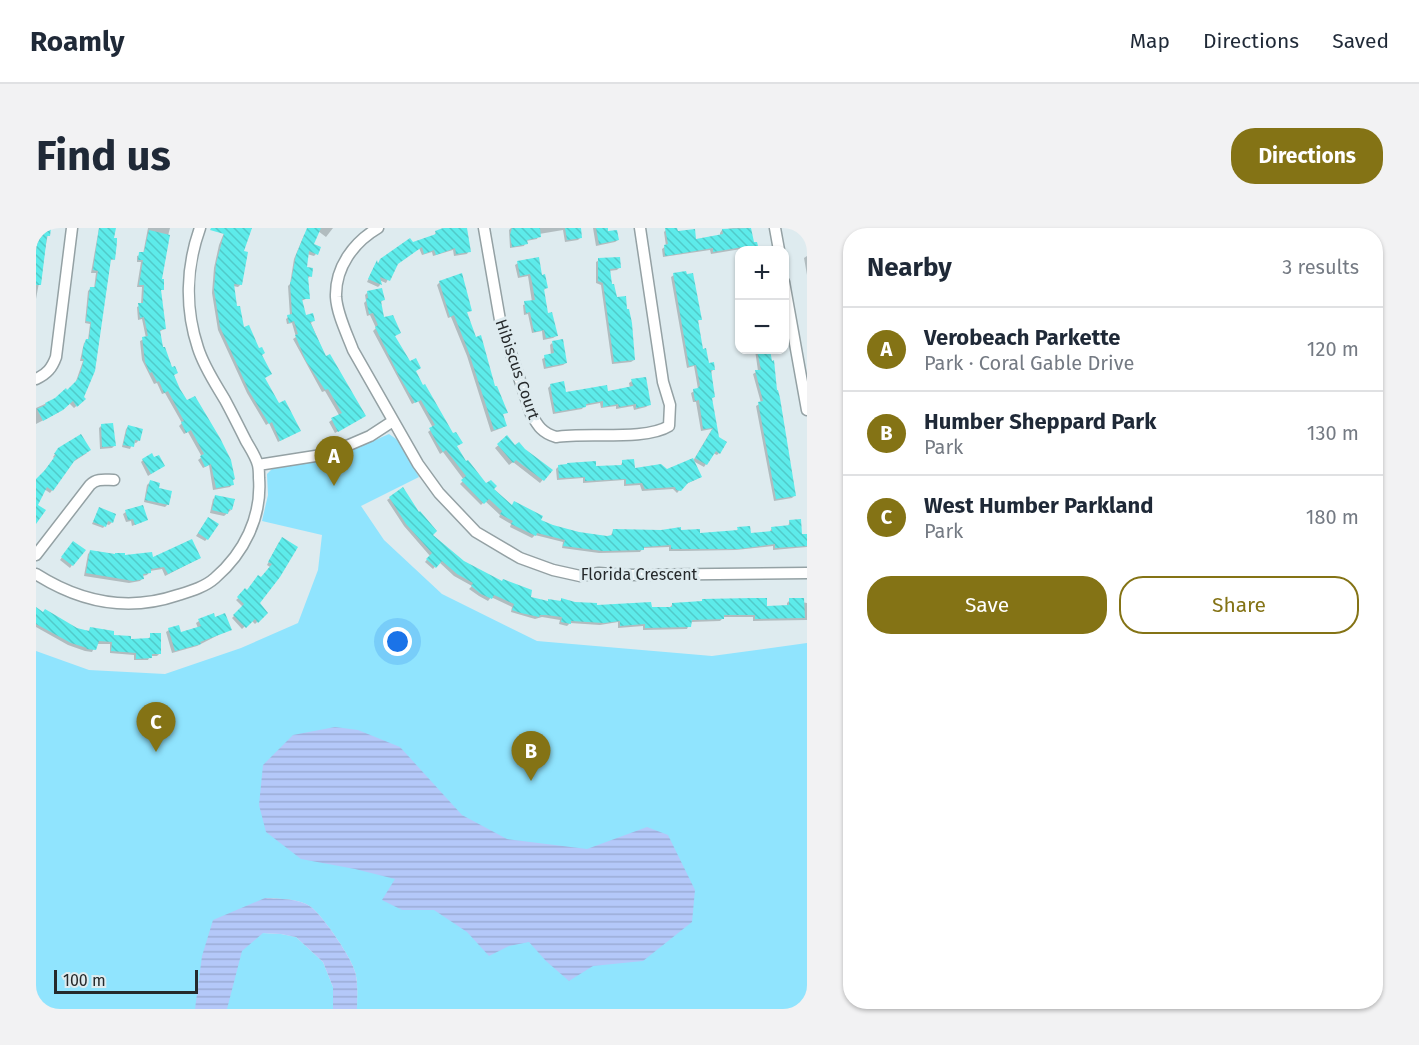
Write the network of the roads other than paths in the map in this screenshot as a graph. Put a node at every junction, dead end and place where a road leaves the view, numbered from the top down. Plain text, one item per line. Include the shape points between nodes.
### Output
1 (72, 228) edge
2 (200, 228) edge
3 (378, 228) edge
4 (484, 228) edge
5 (640, 228) edge
6 (775, 228) edge
7 (778, 246) edge
8 (787, 300) edge
9 (36, 379) edge
10 (807, 410) edge
11 (393, 421) junction
12 (258, 465) junction
13 (114, 480) dead end
14 (36, 555) edge
15 (807, 573) edge
16 (36, 574) edge

1 - 9 street via 56,357 47,372
2 - 12 street via 188,278 197,348
3 - 11 street, Florida Crescent via 362,238 346,260 336,297 353,350
4 - 5 street, Hibiscus Court via 500,320 528,404 538,427 556,437 643,433 669,426 670,405 663,382
6 - 7 street
8 - 10 street
11 - 12 street via 328,454
11 - 15 street, Florida Crescent via 430,480 476,532 536,564 580,576
12 - 16 street via 259,495 249,536 216,577 205,584 162,600 121,604 71,593
13 - 14 street via 94,481

